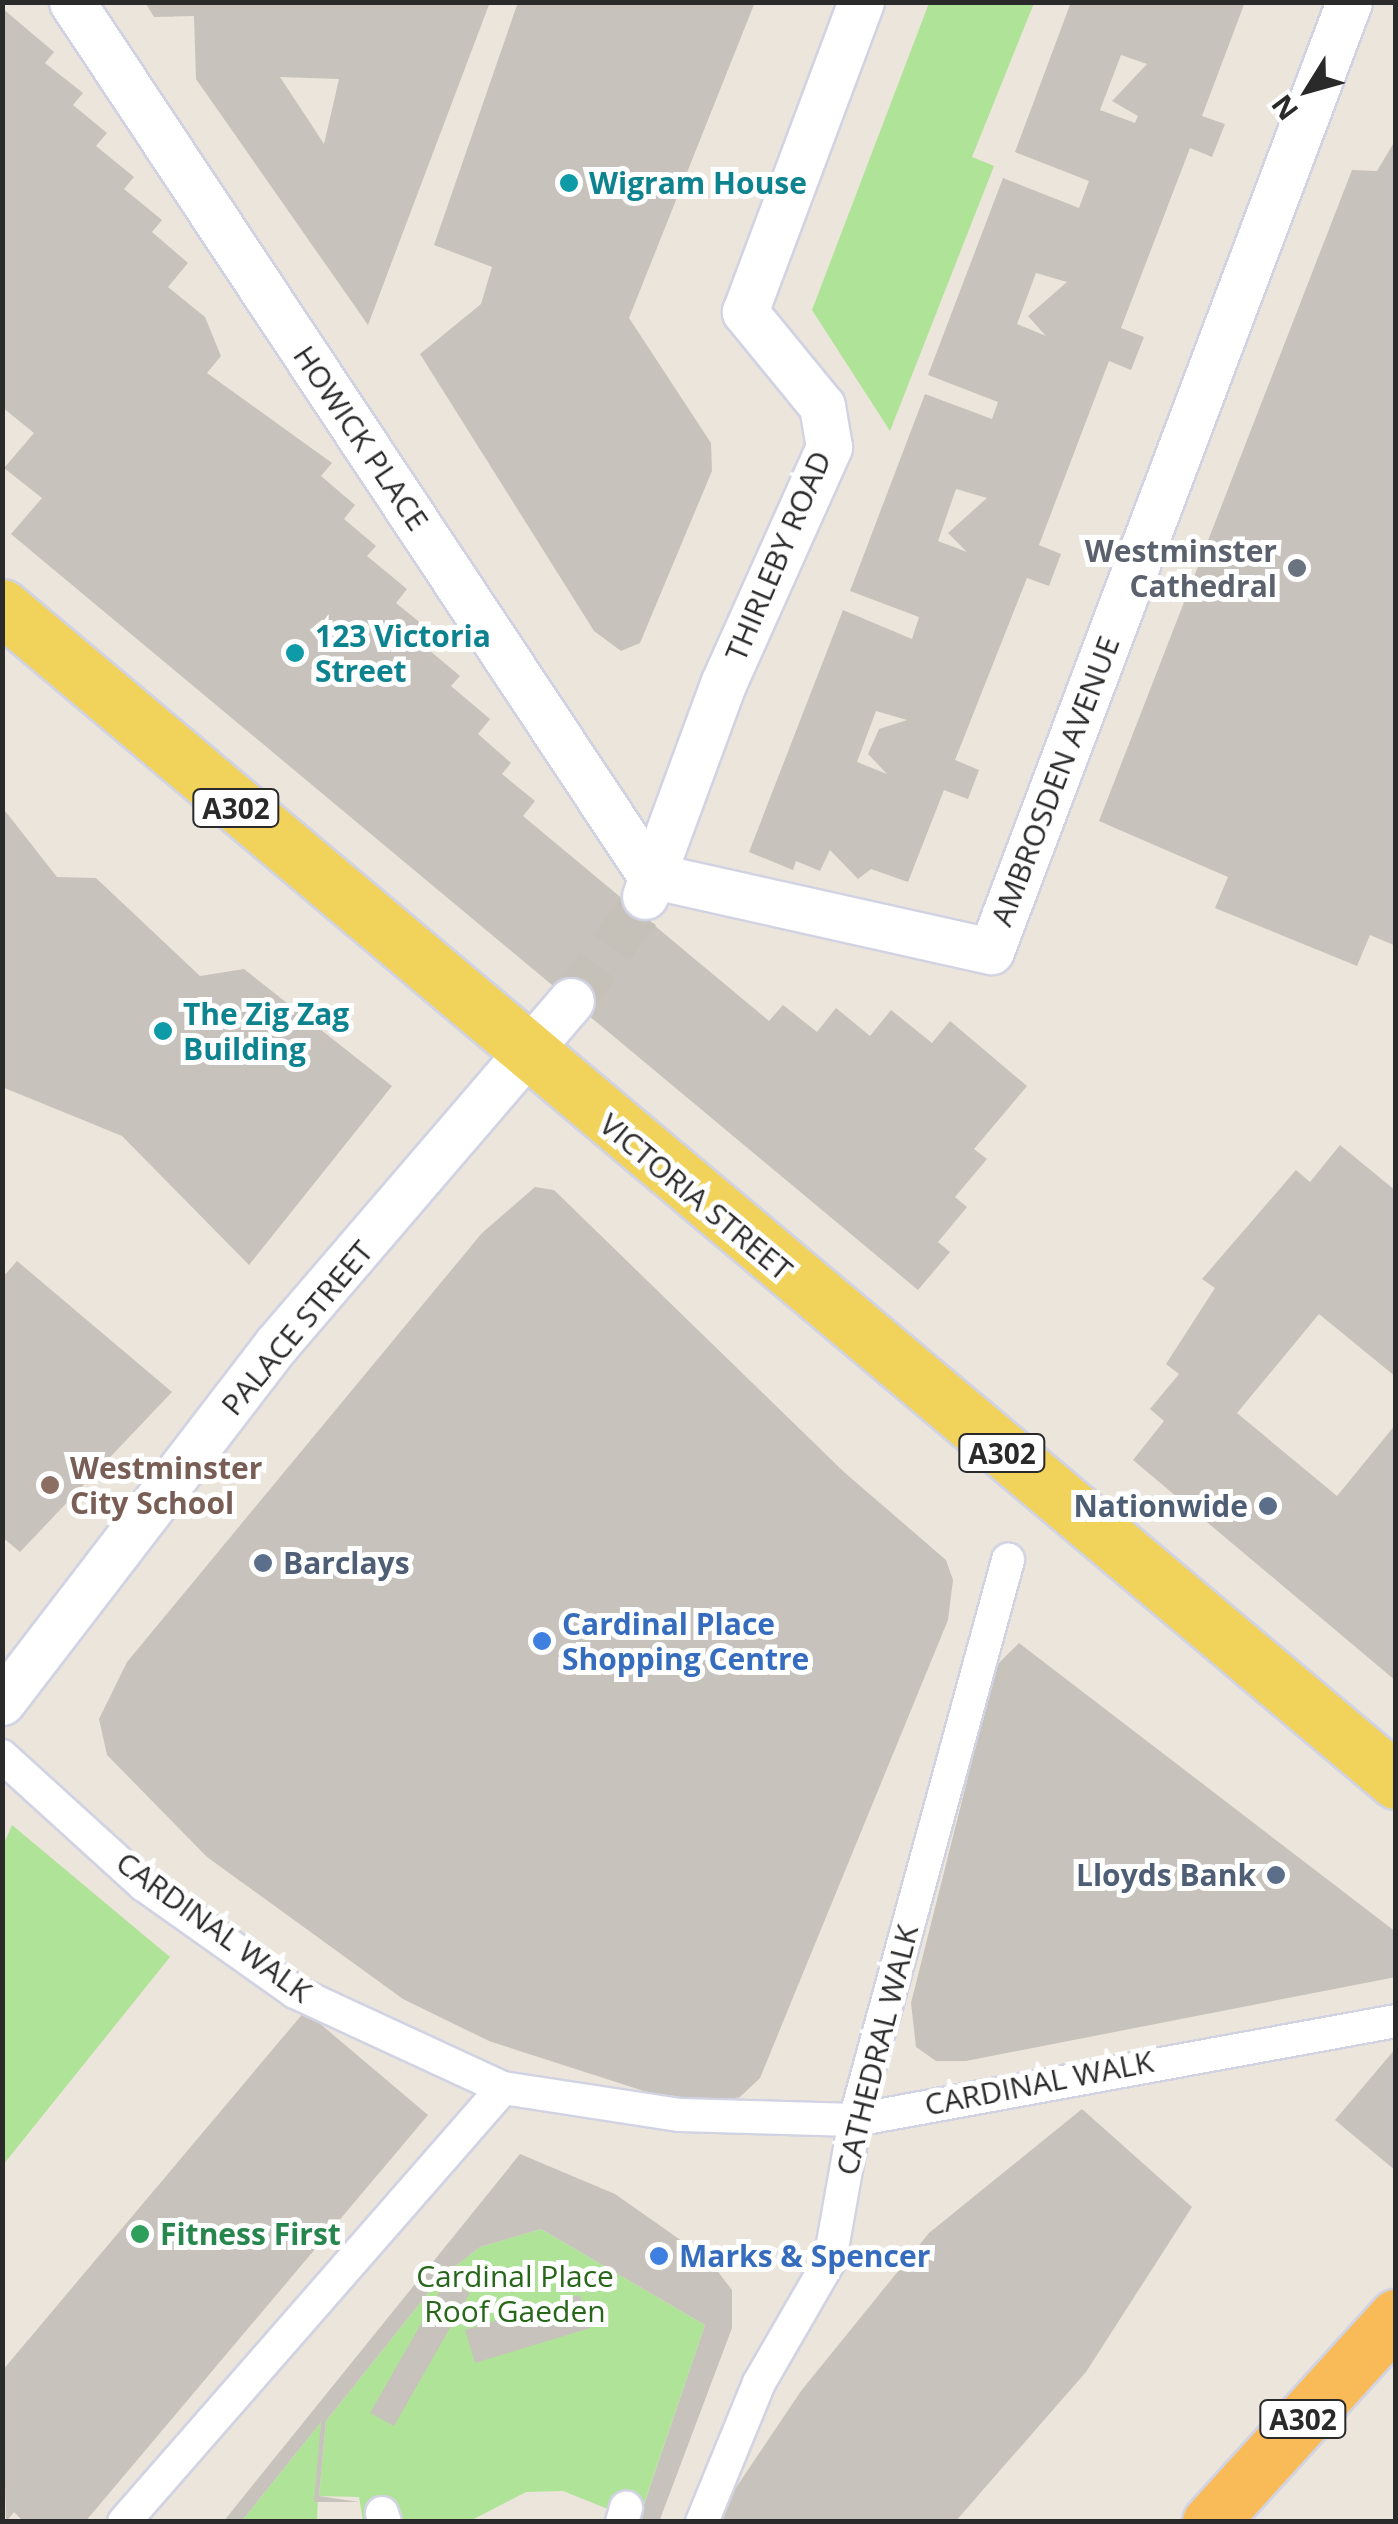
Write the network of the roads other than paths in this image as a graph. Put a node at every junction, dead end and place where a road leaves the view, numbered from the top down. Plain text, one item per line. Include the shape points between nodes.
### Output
1 (72, 2) edge
2 (861, 2) edge
3 (1348, 2) edge
4 (2, 607) edge
5 (647, 888) junction
6 (571, 1001) tunnel mouth
7 (528, 1056) junction
8 (1008, 1560) dead end
9 (2, 1702) edge
10 (2, 1756) edge
11 (1396, 1781) edge
12 (1396, 2021) edge
13 (503, 2088) junction
14 (854, 2120) junction
15 (1396, 2317) edge
16 (759, 2384) junction
17 (727, 2398) dead end
18 (124, 2522) edge
19 (702, 2522) edge
20 (1210, 2522) edge

1 - 5 street, HOWICK PLACE
2 - 5 street, THIRLEBY ROAD via 745,312 822,406 829,447
3 - 5 street, AMBROSDEN AVENUE via 991,951
4 - 7 main road, VICTORIA STREET / A302
6 - 7 street
7 - 9 street, PALACE STREET via 276,1346
7 - 11 main road, VICTORIA STREET / A302
8 - 14 street, CATHEDRAL WALK
10 - 13 street, CARDINAL WALK via 144,1885 296,1992
12 - 14 street, CARDINAL WALK
13 - 14 street, CARDINAL WALK via 680,2115
13 - 18 street
14 - 16 street, CATHEDRAL WALK via 830,2260
15 - 20 highway, A302
16 - 17 street
16 - 19 street, CATHEDRAL WALK

